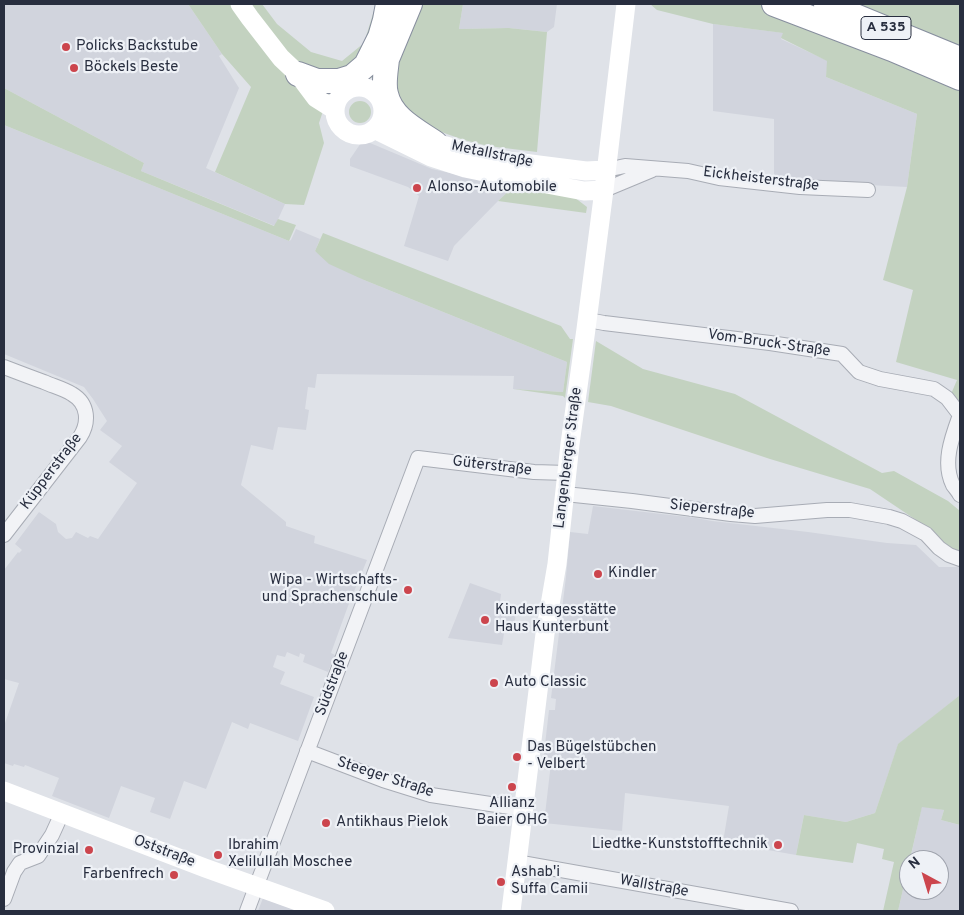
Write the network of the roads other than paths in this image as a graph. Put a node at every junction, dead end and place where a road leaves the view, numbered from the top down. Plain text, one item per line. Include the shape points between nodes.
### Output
1 (240, 4) edge
2 (388, 4) edge
3 (410, 4) edge
4 (626, 4) edge
5 (774, 4) edge
6 (826, 4) edge
7 (381, 35) junction
8 (387, 59) junction
9 (960, 59) edge
10 (298, 74) junction
11 (960, 78) edge
12 (359, 90) junction
13 (335, 110) junction
14 (379, 124) junction
15 (435, 142) junction
16 (655, 168) junction
17 (606, 170) junction
18 (604, 190) junction
19 (868, 190) dead end
20 (588, 320) junction
21 (4, 367) edge
22 (960, 415) edge
23 (418, 458) joint
24 (567, 474) junction
25 (565, 494) junction
26 (960, 495) edge
27 (4, 535) edge
28 (960, 559) edge
29 (307, 751) junction
30 (4, 791) edge
31 (523, 809) junction
32 (62, 813) junction
33 (516, 862) junction
34 (257, 886) junction
35 (4, 899) edge
36 (247, 911) edge
37 (325, 911) edge
38 (511, 911) edge
39 (791, 911) edge

1 - 10 main road via 281,58
2 - 7 highway
3 - 8 highway
4 - 17 main road, Langenberger Straße
5 - 11 highway, A 535
6 - 9 highway, A 535
7 - 10 highway via 366,64 352,77 317,81
7 - 12 highway via 370,71
8 - 12 highway
8 - 15 highway via 385,94 390,106 398,117
10 - 12 main road via 332,92
10 - 13 main road via 316,98
12 - 13 main road via 337,100
12 - 14 main road via 379,97 383,103
13 - 14 main road via 341,128 349,134 367,134
14 - 15 main road, Metallstraße via 393,125
14 - 18 main road, Metallstraße via 431,157 465,168 584,190
15 - 17 main road, Metallstraße via 507,161 586,171
16 - 17 street, Eickheisterstraße via 625,166
16 - 18 street, Eickheisterstraße
16 - 19 street, Eickheisterstraße via 800,187
17 - 18 main road, Langenberger Straße
18 - 20 main road, Langenberger Straße
20 - 22 street, Vom-Bruck-Straße via 842,354 859,372 934,389 947,398
20 - 24 main road, Langenberger Straße
21 - 27 street, Küpperstraße via 71,393 82,404 87,421 80,438
22 - 26 street via 951,440 949,470
23 - 24 street, Güterstraße
23 - 29 street, Südstraße
24 - 25 main road, Langenberger Straße
25 - 28 street, Sieperstraße via 755,516 827,510 889,516 919,529 948,555
25 - 31 main road, Langenberger Straße
29 - 31 street, Steeger Straße via 431,795
29 - 34 street, Südstraße
30 - 32 main road, Oststraße
31 - 33 main road, Langenberger Straße
32 - 34 main road, Oststraße
32 - 35 street via 38,856 20,863
33 - 38 main road, Langenberger Straße
33 - 39 street, Wallstraße
34 - 36 street, Südstraße
34 - 37 main road, Oststraße

